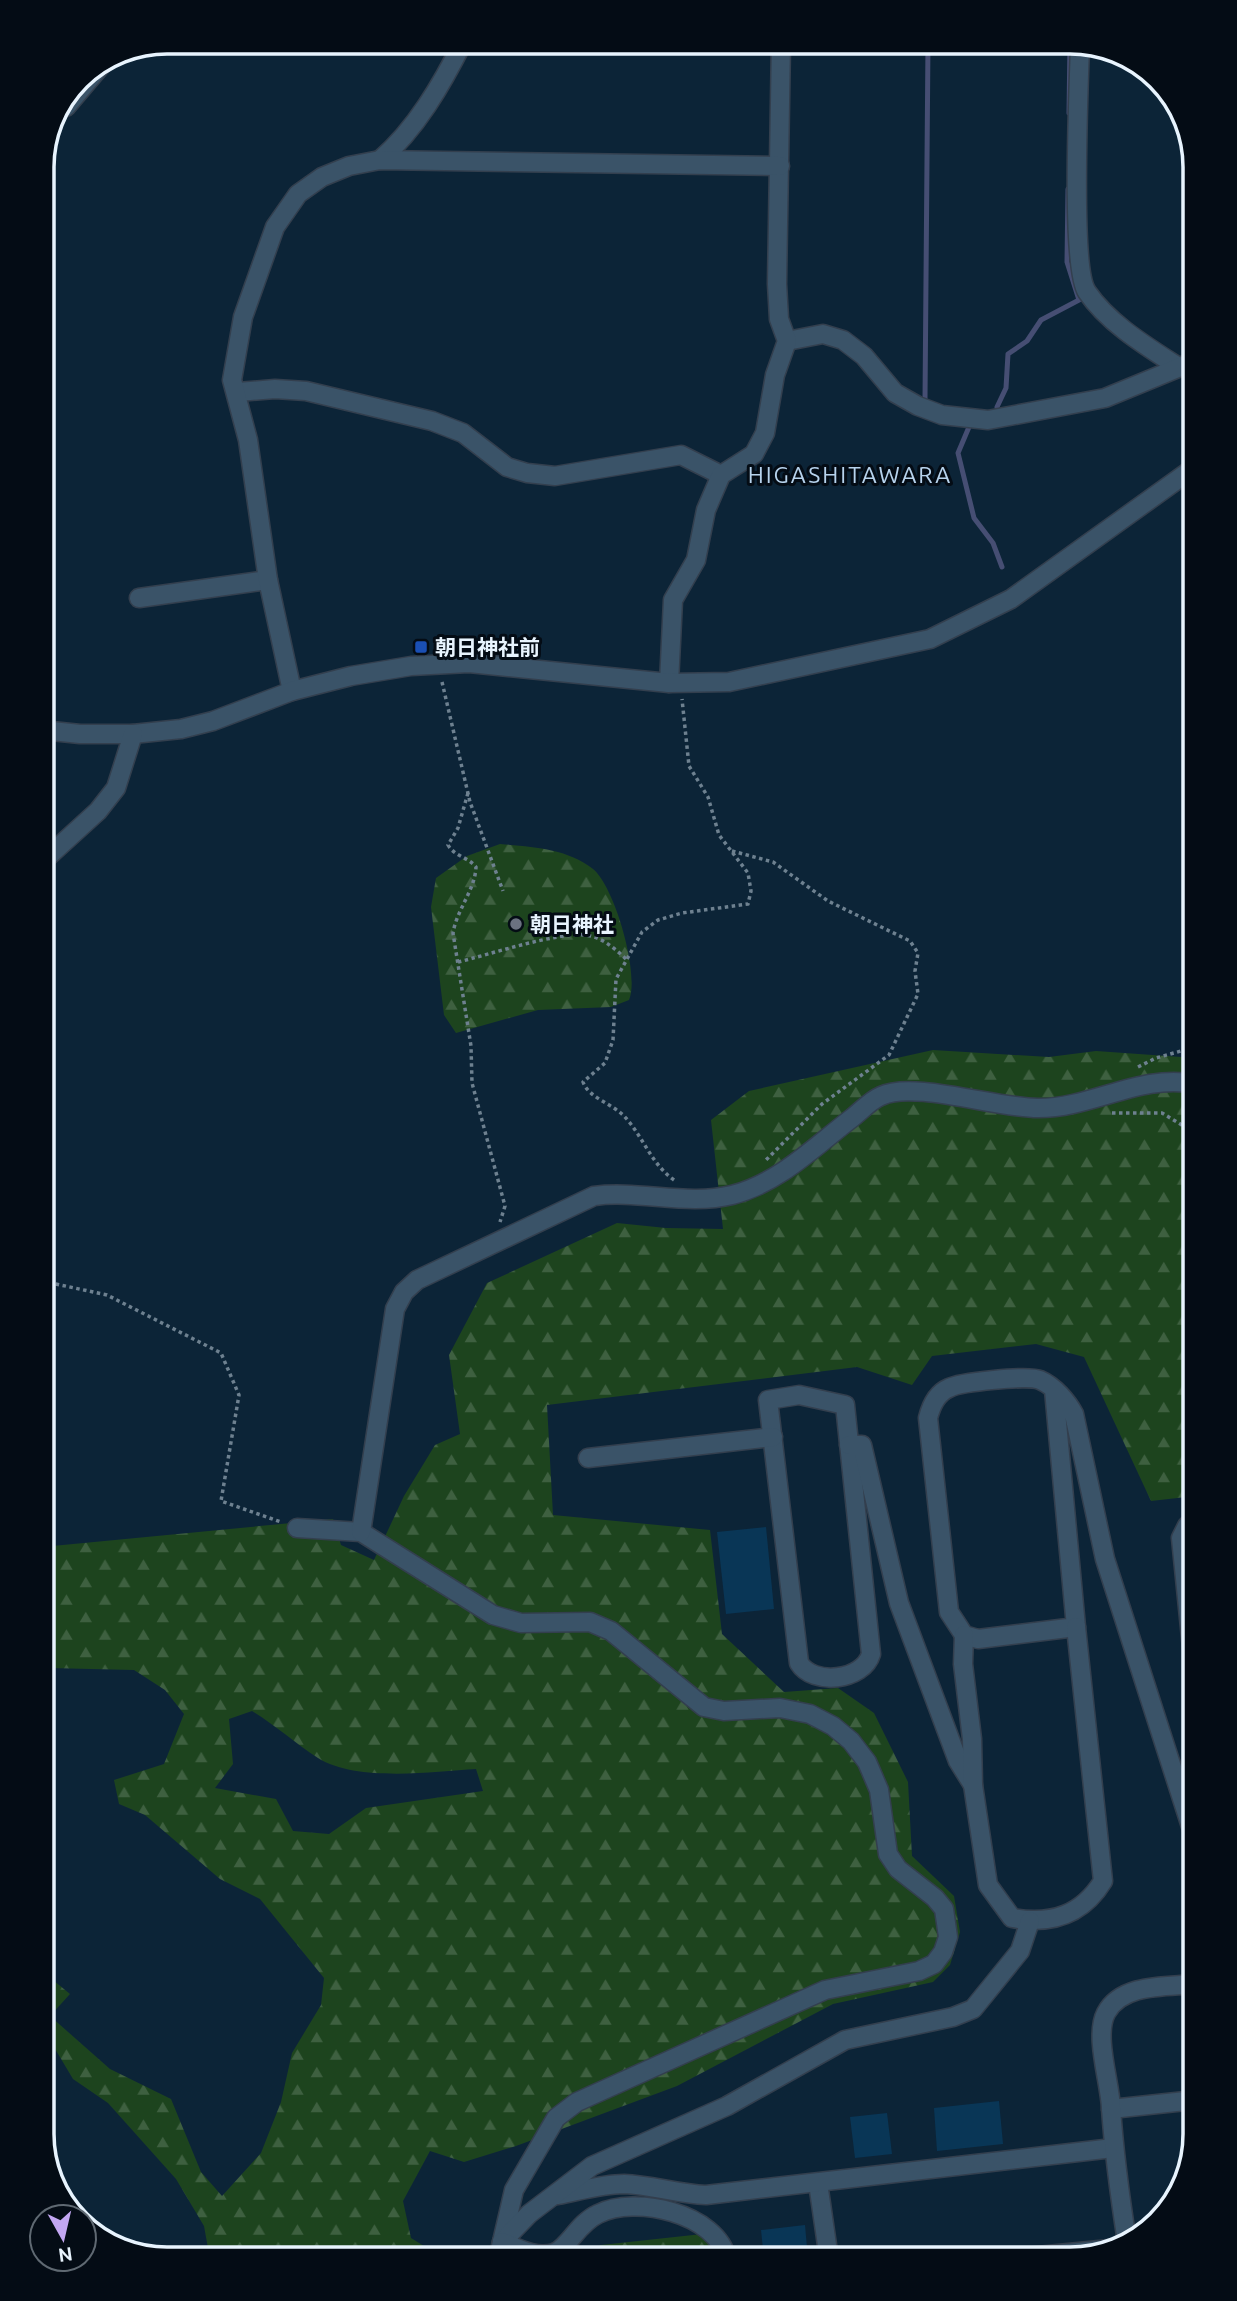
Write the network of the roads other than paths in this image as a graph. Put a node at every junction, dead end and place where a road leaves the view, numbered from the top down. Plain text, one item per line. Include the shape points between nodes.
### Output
1 (456, 54) edge
2 (780, 54) edge
3 (1080, 54) edge
4 (380, 160) junction
5 (780, 166) junction
6 (787, 341) junction
7 (1183, 364) edge
8 (1177, 366) junction
9 (237, 392) junction
10 (721, 475) junction
11 (1183, 476) edge
12 (268, 580) junction
13 (139, 598) dead end
14 (675, 683) junction
15 (292, 691) junction
16 (54, 731) edge
17 (133, 734) junction
18 (54, 851) edge
19 (1183, 1082) edge
20 (1054, 1390) junction
21 (772, 1437) junction
22 (849, 1445) junction
23 (588, 1458) dead end
24 (297, 1528) road end
25 (360, 1532) junction
26 (1183, 1534) edge
27 (1183, 1558) edge
28 (1076, 1627) junction
29 (964, 1635) junction
30 (973, 1785) junction
31 (1183, 1802) edge
32 (1030, 1921) junction
33 (1183, 1985) edge
34 (1183, 2101) edge
35 (1111, 2109) junction
36 (1113, 2148) junction
37 (818, 2183) junction
38 (552, 2196) junction
39 (1125, 2232) edge
40 (501, 2247) edge
41 (503, 2247) edge
42 (563, 2247) edge
43 (724, 2247) edge
44 (827, 2247) edge

1 - 4 street via 430,100
2 - 5 street
3 - 8 street via 1078,241 1086,291 1122,327
4 - 5 street
4 - 9 street via 322,177 299,194 275,227 243,317 232,380
5 - 6 street via 777,284 779,319
6 - 8 street via 823,334 843,340 864,356 895,393 918,406 942,415 988,420 1105,398
6 - 10 street via 775,375 765,433 754,454
7 - 8 street
9 - 10 street via 306,391 432,421 463,433 508,467 527,473 555,476 681,455
9 - 12 street
10 - 14 street via 706,510 696,560 673,600
11 - 14 street via 1011,599 930,639 729,682
12 - 13 street
12 - 15 street
14 - 15 street via 438,663 351,676
15 - 17 street via 213,721
16 - 17 street
17 - 18 street via 116,788
19 - 25 street via 1145,1085 1059,1108 1036,1109 908,1091 882,1095 767,1184 730,1196 594,1196 417,1280 395,1309
20 - 28 street
20 - 29 street via 1039,1380 1018,1379 950,1387 931,1405 928,1418 949,1612
20 - 31 street via 1074,1414 1105,1559
21 - 22 street via 768,1400 799,1395 845,1405
21 - 22 street via 799,1663 815,1678 856,1673 871,1654
21 - 23 street
22 - 30 street via 862,1445 899,1603 958,1761
24 - 25 street
25 - 40 street via 493,1615 521,1623 590,1622 611,1631 704,1707 724,1711 780,1707 810,1714 833,1726 867,1762 878,1790 888,1854 898,1869 935,1898 948,1923 946,1944 934,1964 825,1990 577,2102 556,2118 532,2154 514,2190
26 - 27 street
28 - 29 street via 978,1639
28 - 32 street via 1103,1881 1076,1912
29 - 30 street via 962,1664
30 - 32 street via 988,1885 1012,1918
32 - 38 street via 1020,1951 973,2009 845,2040 727,2106 593,2166
33 - 35 street via 1136,1990 1107,2012 1101,2031
34 - 35 street
35 - 36 street
36 - 37 street
36 - 39 street
37 - 38 street via 706,2195 620,2184
37 - 44 street
38 - 41 street via 529,2214
42 - 43 street via 587,2220 632,2204 701,2224

